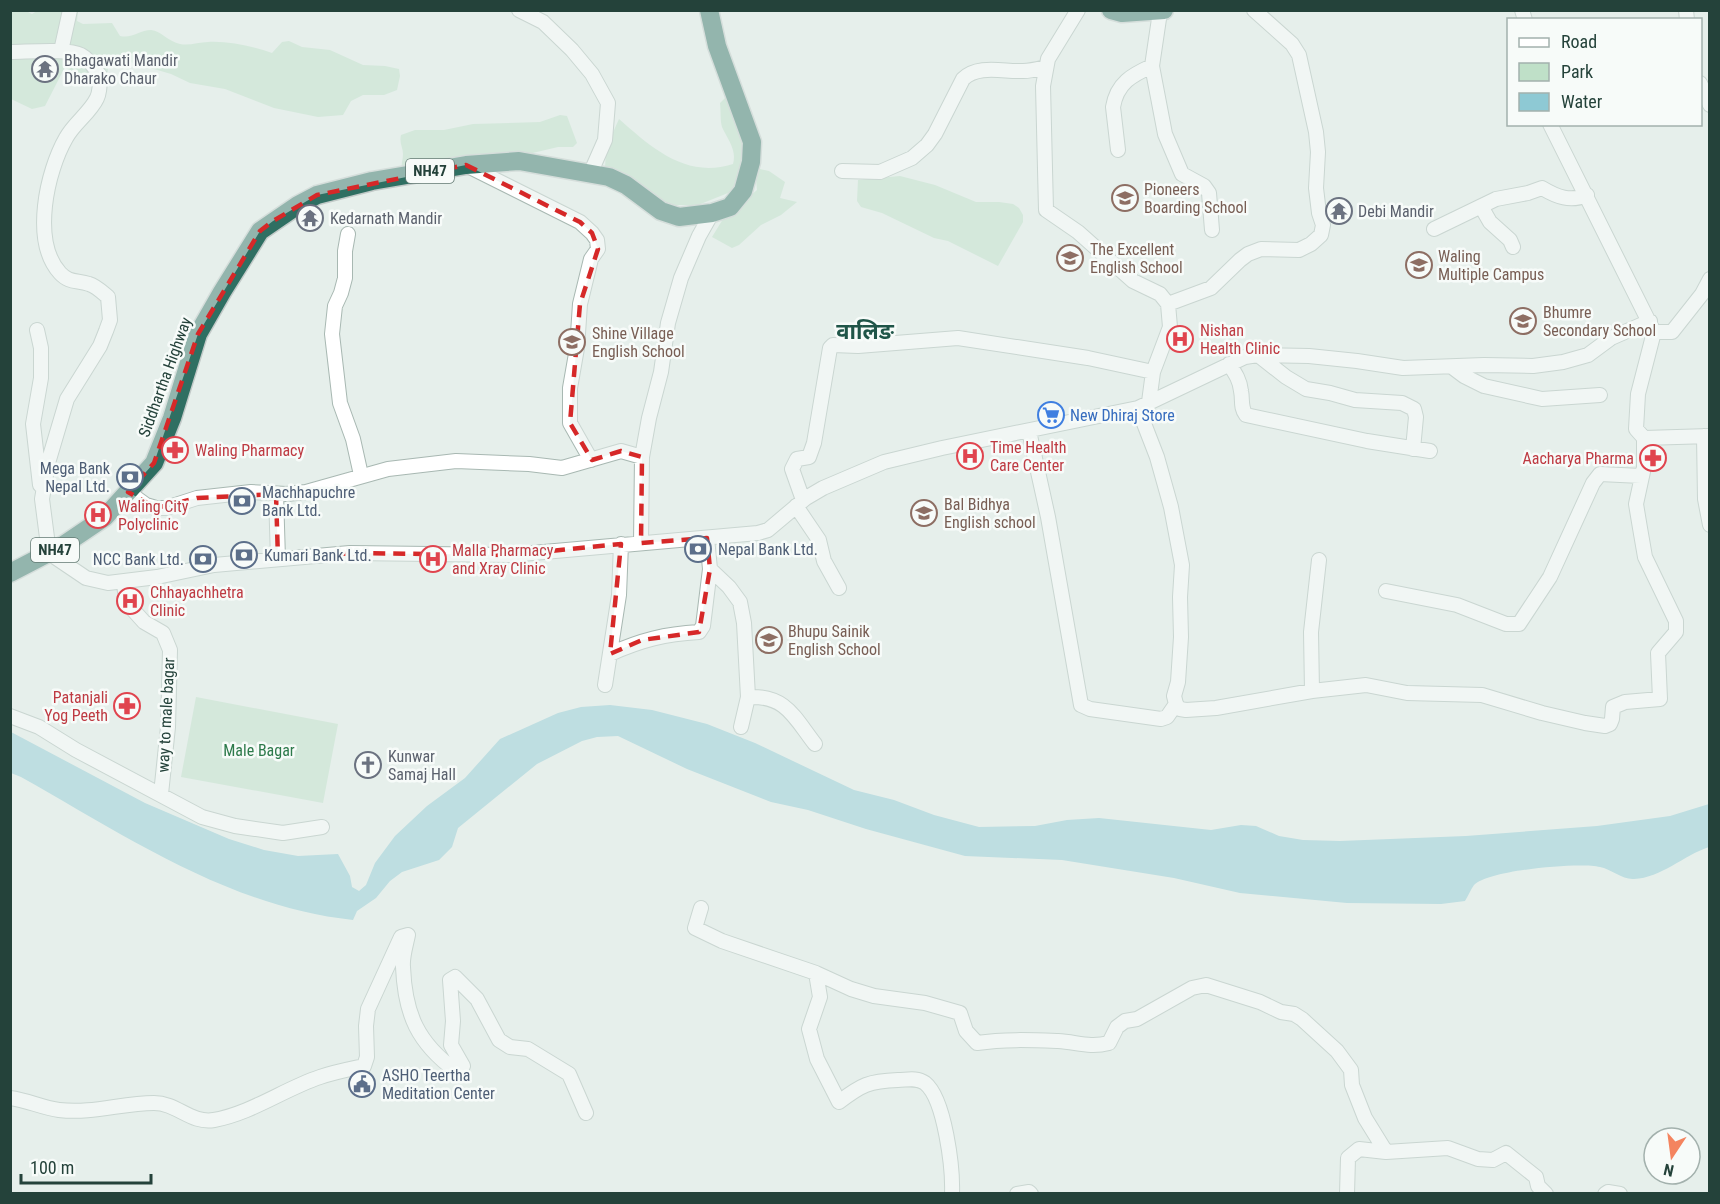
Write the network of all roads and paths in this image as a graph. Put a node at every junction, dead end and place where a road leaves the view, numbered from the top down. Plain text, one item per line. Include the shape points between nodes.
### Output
1 (70, 10) edge
2 (519, 10) edge
3 (710, 10) edge
4 (1078, 10) edge
5 (1112, 10) edge
6 (1254, 10) edge
7 (1162, 11) edge
8 (61, 51) junction
9 (10, 52) edge
10 (1152, 66) junction
11 (1046, 67) junction
12 (1702, 85) edge
13 (1710, 105) edge
14 (1551, 126) edge
15 (1118, 150) dead end
16 (466, 165) junction
17 (842, 171) dead end
18 (590, 174) junction
19 (1587, 195) junction
20 (1482, 208) junction
21 (712, 213) junction
22 (1434, 229) dead end
23 (1212, 230) dead end
24 (348, 234) dead end
25 (1514, 247) dead end
26 (1710, 279) edge
27 (1168, 304) junction
28 (1652, 326) junction
29 (37, 330) dead end
30 (1258, 355) junction
31 (1229, 364) junction
32 (1452, 366) junction
33 (1153, 372) junction
34 (1600, 395) dead end
35 (1144, 405) junction
36 (1029, 431) junction
37 (1707, 436) edge
38 (1644, 438) junction
39 (1413, 449) junction
40 (1430, 451) dead end
41 (642, 458) junction
42 (591, 460) junction
43 (361, 475) junction
44 (1641, 476) junction
45 (128, 492) junction
46 (276, 494) junction
47 (42, 499) junction
48 (800, 503) junction
49 (1710, 525) edge
50 (706, 538) junction
51 (641, 543) junction
52 (621, 544) junction
53 (49, 553) junction
54 (278, 559) junction
55 (1320, 560) dead end
56 (710, 569) junction
57 (10, 573) edge
58 (124, 583) junction
59 (839, 588) dead end
60 (1386, 591) dead end
61 (610, 654) junction
62 (605, 685) dead end
63 (1312, 691) junction
64 (748, 697) junction
65 (1176, 704) junction
66 (10, 716) edge
67 (741, 728) dead end
68 (815, 744) dead end
69 (161, 794) junction
70 (322, 828) dead end
71 (701, 908) dead end
72 (816, 972) junction
73 (10, 1098) edge
74 (586, 1113) dead end
75 (1386, 1152) junction
76 (952, 1194) edge
77 (1017, 1194) edge
78 (1031, 1194) edge
79 (1347, 1194) edge
80 (1546, 1194) edge
81 (1605, 1194) edge
82 (1620, 1194) edge

1 - 8 street
2 - 18 street via 543,22 572,50 592,74 608,104 605,140
3 - 21 highway, Siddhartha Highway / NH47 via 717,46 752,142 751,162 742,191 730,207
4 - 11 street
5 - 7 highway
6 - 27 street via 1299,55 1316,132 1316,188 1323,230 1318,239 1299,250 1260,249 1248,254 1212,288
7 - 10 street
8 - 9 street
8 - 47 street via 81,55 92,64 100,75 98,97 67,135 58,153 43,220 50,256 60,273 108,297 110,320 100,346 67,399
10 - 15 street via 1124,81 1114,100
10 - 23 street via 1165,134 1182,174 1199,182 1209,193
11 - 17 street via 968,75 935,134 920,152 880,172
11 - 27 street via 1046,210 1078,232 1133,281 1160,294
12 - 13 street
14 - 19 street
16 - 18 highway, Siddhartha Highway / NH47 via 519,161
16 - 42 street via 580,222 597,240 598,249 591,259 580,304 570,388 570,423
16 - 45 highway, Siddhartha Highway / NH47 via 317,195 260,231 198,334 154,463
18 - 21 highway, Siddhartha Highway / NH47 via 626,184 661,211 679,217
19 - 20 street via 1568,199 1542,188 1496,199
19 - 28 street
20 - 22 street
20 - 25 street
21 - 41 street via 681,278 668,323
24 - 43 street via 345,278 335,306 332,334 340,403
26 - 28 street via 1672,332
27 - 33 street via 1170,327
28 - 32 street via 1611,338 1588,355 1563,362
28 - 38 street via 1637,405 1636,429
29 - 47 street via 41,378 33,424
30 - 31 street
30 - 32 street via 1309,356 1397,368
30 - 39 street via 1306,389 1355,400 1402,403 1414,409
31 - 35 street
31 - 39 street via 1238,376 1246,415
32 - 34 street via 1484,386 1542,399
33 - 35 street
33 - 48 street via 958,338 833,345 814,442 809,457 797,459 792,469
35 - 36 street
35 - 65 street via 1182,565
36 - 48 street via 884,462 823,488
36 - 65 street via 1081,705 1161,719
37 - 38 street
37 - 49 street via 1705,499
38 - 44 street
39 - 40 street
41 - 42 street via 621,451
41 - 51 street
42 - 43 street via 562,468 456,460
43 - 46 street via 306,492
44 - 60 street via 1600,474 1550,577 1519,624 1506,624 1458,605
44 - 63 street via 1636,504 1645,557 1676,621 1676,633 1658,654 1660,699 1624,702 1613,707 1610,724 1605,726 1482,695 1407,693 1366,685
45 - 46 street via 156,508 197,498 251,492
45 - 53 highway, Siddhartha Highway / NH47 via 105,518
46 - 54 street
47 - 53 street
48 - 50 street via 763,532
48 - 59 street
50 - 51 street
50 - 56 street
51 - 52 street
52 - 54 street via 510,555 350,553
52 - 61 street via 619,595
53 - 57 highway, Siddhartha Highway / NH47
53 - 58 street via 86,578 108,584
54 - 58 street via 214,565
55 - 63 street via 1311,632
56 - 61 street via 699,633 642,640
56 - 64 street via 740,602
58 - 69 street, way to male bagar via 126,602 144,622 163,633 170,650
61 - 62 street
63 - 65 street via 1216,708 1186,710
64 - 67 street
64 - 68 street via 779,701
66 - 69 street via 39,727
69 - 70 street via 202,818 235,826 283,833
71 - 72 street via 695,928
72 - 75 street via 874,996 925,1003 960,1013 966,1031 977,1043 1008,1039 1095,1046 1109,1043 1117,1027 1125,1022 1192,988 1206,985 1260,1002 1302,1019 1337,1051 1351,1070 1352,1085 1365,1118
72 - 76 street via 820,997 809,1029 817,1059 839,1102 859,1087 882,1080 915,1079 924,1083 933,1092 944,1119 953,1173
73 - 74 street via 58,1110 94,1111 156,1103 211,1121 320,1077 364,1066 368,1009 401,937 408,935 402,965 410,1013 416,1029 441,1059 456,1071 463,1066 451,1045 450,980 455,977 477,999 499,1040 528,1049 569,1074
75 - 79 street via 1359,1149 1348,1158
75 - 80 street via 1448,1148 1493,1160 1506,1153 1536,1177
77 - 78 street
81 - 82 street

